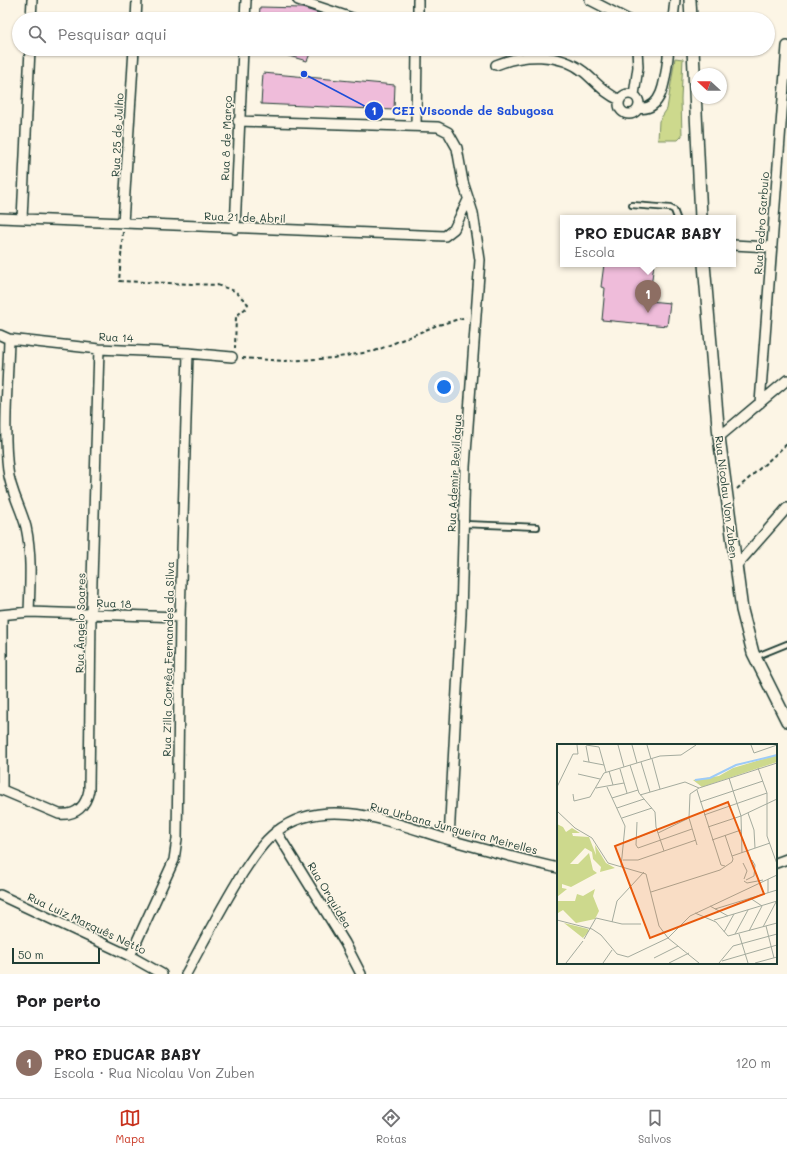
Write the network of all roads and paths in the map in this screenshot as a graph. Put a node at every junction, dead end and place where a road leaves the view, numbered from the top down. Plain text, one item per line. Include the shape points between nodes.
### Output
1 (32, 0) edge
2 (137, 0) edge
3 (246, 0) edge
4 (298, 0) edge
5 (418, 0) edge
6 (590, 0) edge
7 (675, 0) edge
8 (690, 0) edge
9 (31, 12) edge
10 (136, 12) edge
11 (245, 12) edge
12 (334, 12) edge
13 (418, 12) edge
14 (614, 12) edge
15 (674, 12) edge
16 (691, 12) edge
17 (787, 46) edge
18 (30, 56) edge
19 (134, 56) edge
20 (243, 56) edge
21 (417, 56) edge
22 (637, 56) edge
23 (668, 56) edge
24 (693, 56) edge
25 (496, 65) dead end
26 (634, 95) junction
27 (620, 100) junction
28 (638, 108) junction
29 (784, 110) edge
30 (238, 121) junction
31 (416, 126) junction
32 (468, 200) junction
33 (632, 205) dead end
34 (676, 215) edge
35 (701, 215) edge
36 (0, 218) edge
37 (22, 219) junction
38 (124, 223) junction
39 (235, 229) junction
40 (736, 245) edge
41 (770, 247) junction
42 (704, 267) edge
43 (477, 314) junction
44 (4, 337) edge
45 (99, 348) junction
46 (188, 353) junction
47 (235, 354) junction
48 (787, 380) edge
49 (760, 403) junction
50 (719, 437) junction
51 (787, 444) edge
52 (727, 498) junction
53 (787, 508) edge
54 (463, 524) junction
55 (537, 527) dead end
56 (736, 566) junction
57 (29, 612) junction
58 (91, 614) junction
59 (1, 615) edge
60 (180, 617) junction
61 (787, 644) edge
62 (755, 657) junction
63 (787, 721) edge
64 (1, 790) edge
65 (276, 831) junction
66 (449, 839) junction
67 (787, 859) edge
68 (777, 863) edge
69 (557, 868) edge
70 (0, 895) edge
71 (130, 956) junction
72 (162, 974) edge
73 (186, 974) edge
74 (361, 974) edge

1 - 9 street
2 - 10 street
3 - 11 street
4 - 12 street
5 - 13 street
6 - 14 street
7 - 15 street
8 - 16 street
17 - 29 street, Rua Pedro Garbuio
18 - 37 street
19 - 38 street, Rua 25 de Julho
20 - 30 street, Rua 8 de Março
21 - 31 street
22 - 26 street via 638,74
23 - 28 street via 659,99 650,107
24 - 35 street
25 - 27 street via 532,56 566,62
26 - 27 street via 627,94
26 - 28 street via 638,99
27 - 28 street via 620,107 624,112 633,113
29 - 41 street, Rua Pedro Garbuio
30 - 31 street, Rua Ademir Beviláqua
30 - 39 street, Rua 8 de Março
31 - 32 street, Rua Ademir Beviláqua via 444,129 454,140
32 - 39 street, Rua 21 de Abril via 454,229 445,236
32 - 43 street, Rua Ademir Beviláqua via 480,260
33 - 34 lane via 670,208
36 - 37 street, Rua 21 de Abril
37 - 38 street, Rua 21 de Abril
38 - 39 street, Rua 21 de Abril
38 - 47 path via 119,281 217,285 230,288 248,304 236,316
40 - 41 street
41 - 49 street, Rua Pedro Garbuio
42 - 50 street, Rua Nicolau Von Zuben
43 - 47 path via 435,326 375,351 333,358 278,360 240,358
43 - 54 street, Rua Ademir Beviláqua
44 - 45 street, Rua 14
44 - 57 street via 8,471 30,550
45 - 46 street, Rua 14
45 - 58 street, Rua Ângelo Soares
46 - 47 street, Rua 14
46 - 60 street, Rua Zilla Corrêa Fernandes da Silva
48 - 49 street
49 - 50 street
50 - 52 street, Rua Nicolau Von Zuben
51 - 52 path
52 - 56 street, Rua Nicolau Von Zuben
53 - 56 street
54 - 55 lane
54 - 66 street, Rua Ademir Beviláqua via 461,615
56 - 62 street, Rua Nicolau Von Zuben via 742,610
57 - 58 street, Rua 18
57 - 59 street, Rua 18
58 - 60 street, Rua 18
58 - 64 street, Rua Ângelo Soares via 89,790 85,805 64,815
59 - 64 street
60 - 71 street, Rua Zilla Corrêa Fernandes da Silva via 174,860
61 - 62 lane
62 - 63 street, Rua Nicolau Von Zuben
65 - 66 street, Rua Urbana Junqueira Meirelles via 300,819 326,813 354,814 387,820
65 - 73 street, Rua Urbana Junqueira Meirelles via 258,850 233,889
65 - 74 street, Rua Orquidea via 345,943
66 - 69 street, Rua Urbana Junqueira Meirelles
67 - 68 street
70 - 71 street, Rua Luiz Marquês Netto
71 - 72 street, Rua Luiz Marquês Netto

